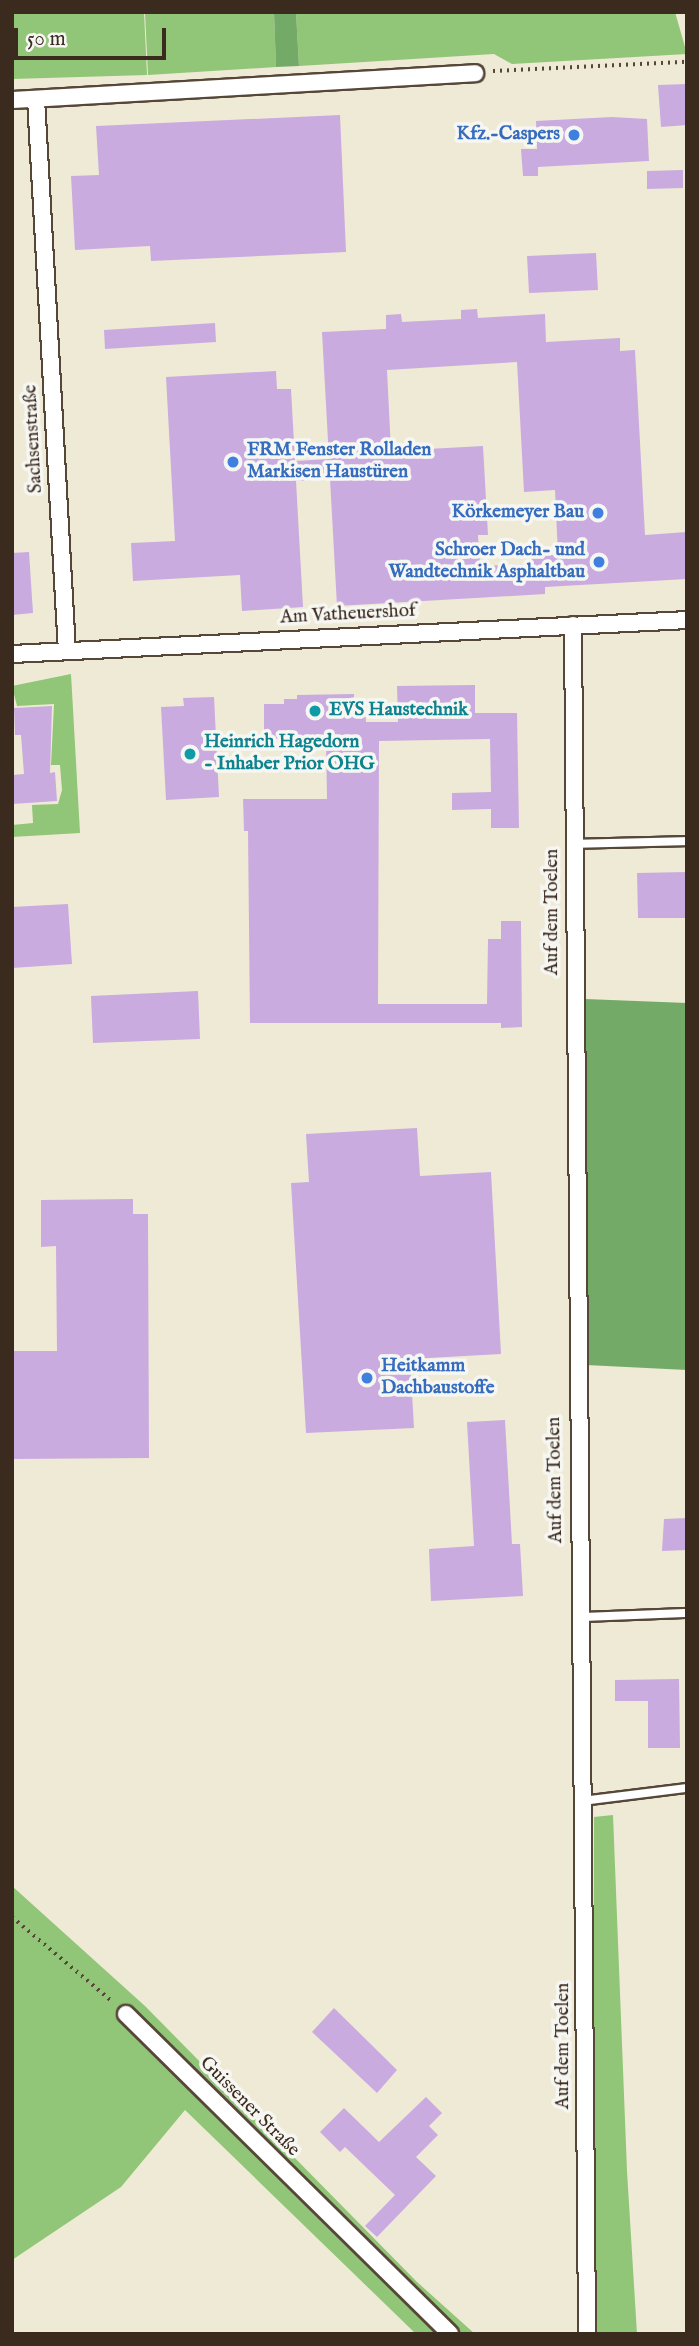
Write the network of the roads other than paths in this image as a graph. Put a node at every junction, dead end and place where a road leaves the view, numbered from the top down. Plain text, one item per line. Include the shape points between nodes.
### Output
1 (475, 73) road end
2 (36, 99) junction
3 (12, 100) edge
4 (687, 620) edge
5 (573, 625) junction
6 (67, 651) junction
7 (12, 654) edge
8 (687, 841) edge
9 (573, 844) junction
10 (687, 1613) edge
11 (579, 1617) junction
12 (687, 1787) edge
13 (582, 1801) junction
14 (126, 2014) road end
15 (450, 2334) edge
16 (587, 2334) edge

1 - 2 street
2 - 3 street
2 - 6 street, Sachsenstraße
4 - 5 street, Am Vatheuershof
5 - 6 street, Am Vatheuershof
5 - 9 street, Auf dem Toelen
6 - 7 street, Am Vatheuershof
8 - 9 lane
9 - 11 street, Auf dem Toelen
10 - 11 lane
11 - 13 street, Auf dem Toelen
12 - 13 lane
13 - 16 street, Auf dem Toelen
14 - 15 street, Guissener Straße

